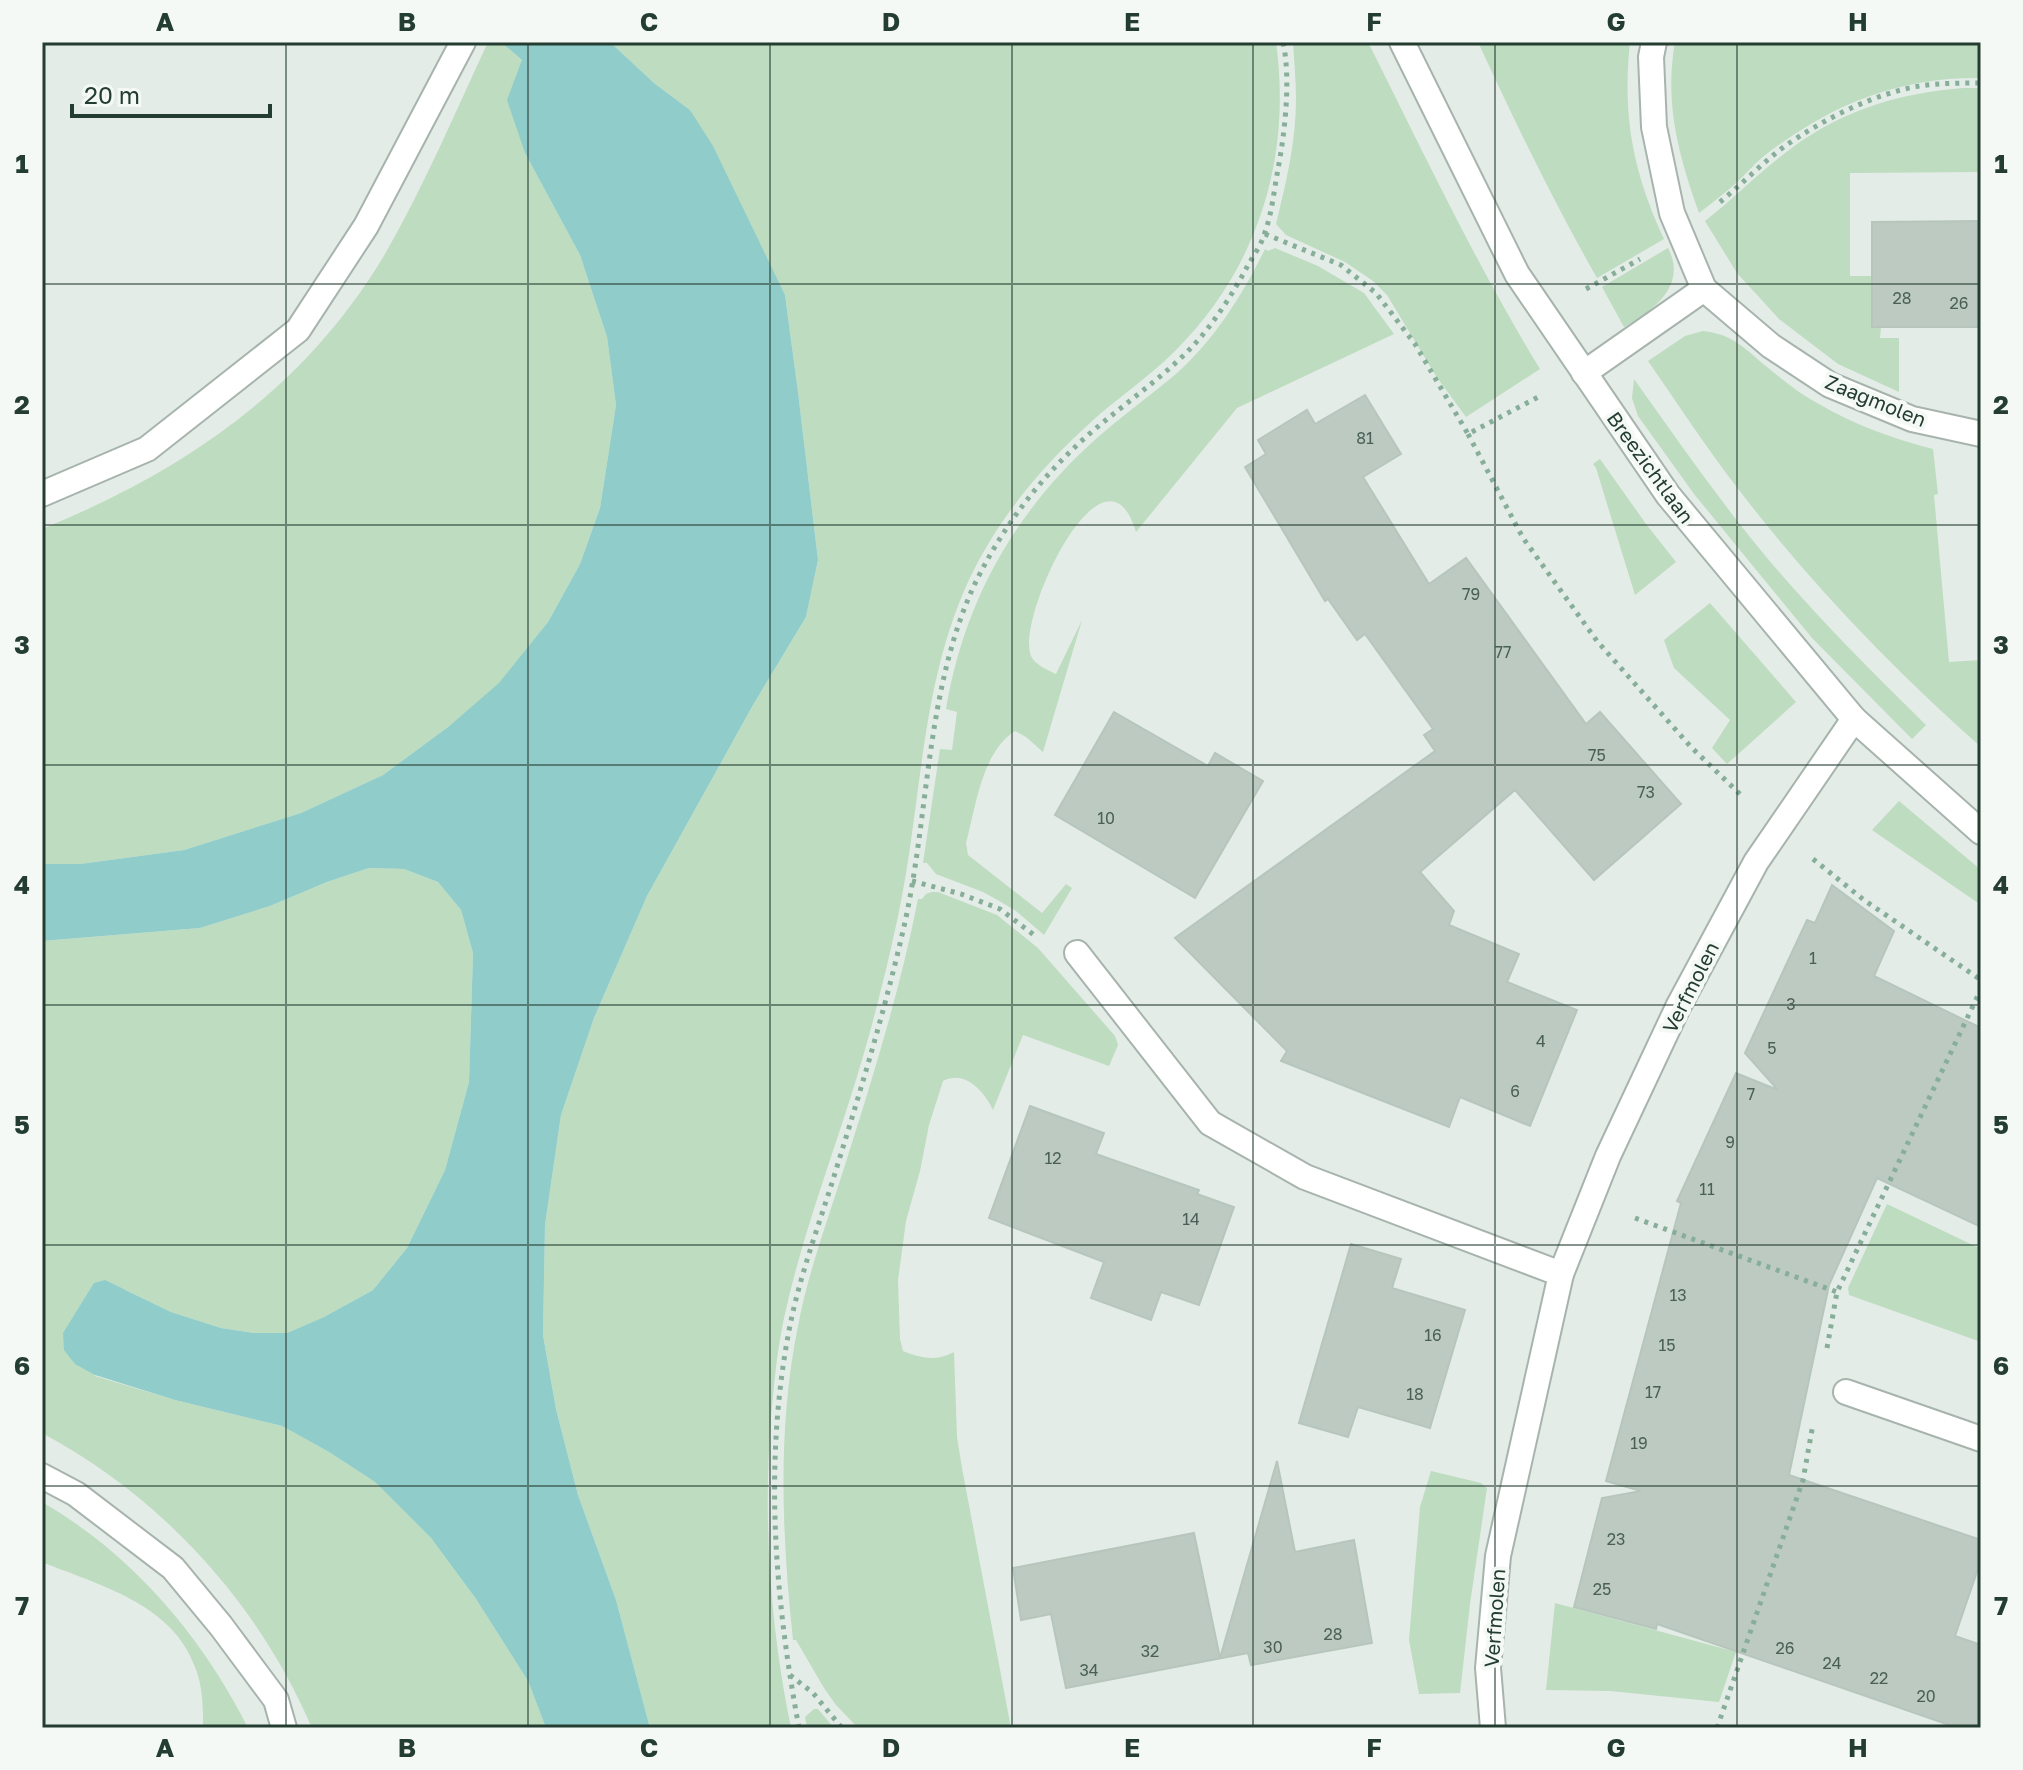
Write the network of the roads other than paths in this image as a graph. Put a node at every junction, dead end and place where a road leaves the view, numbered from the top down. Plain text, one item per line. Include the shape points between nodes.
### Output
1 (463, 42) edge
2 (1402, 42) edge
3 (1654, 42) edge
4 (1704, 289) junction
5 (1584, 373) junction
6 (1981, 434) edge
7 (42, 494) edge
8 (1854, 719) junction
9 (1981, 832) edge
10 (1077, 953) road end
11 (1561, 1274) junction
12 (1846, 1392) dead end
13 (1981, 1439) edge
14 (42, 1476) edge
15 (284, 1728) edge
16 (1493, 1728) edge

1 - 7 street via 366,226 298,330 147,449
2 - 5 street, Breezichtlaan via 1517,274
3 - 4 street, Zaagmolen via 1654,127 1672,213
4 - 5 street
4 - 6 street, Zaagmolen via 1771,346 1830,385 1912,419
5 - 8 street, Breezichtlaan via 1668,495
8 - 9 street, Breezichtlaan
8 - 11 street, Verfmolen via 1756,862 1678,1007 1608,1156
10 - 11 street via 1210,1123 1305,1177
11 - 16 street, Verfmolen via 1498,1556 1488,1668
12 - 13 street
14 - 15 street via 76,1494 173,1568 276,1700

